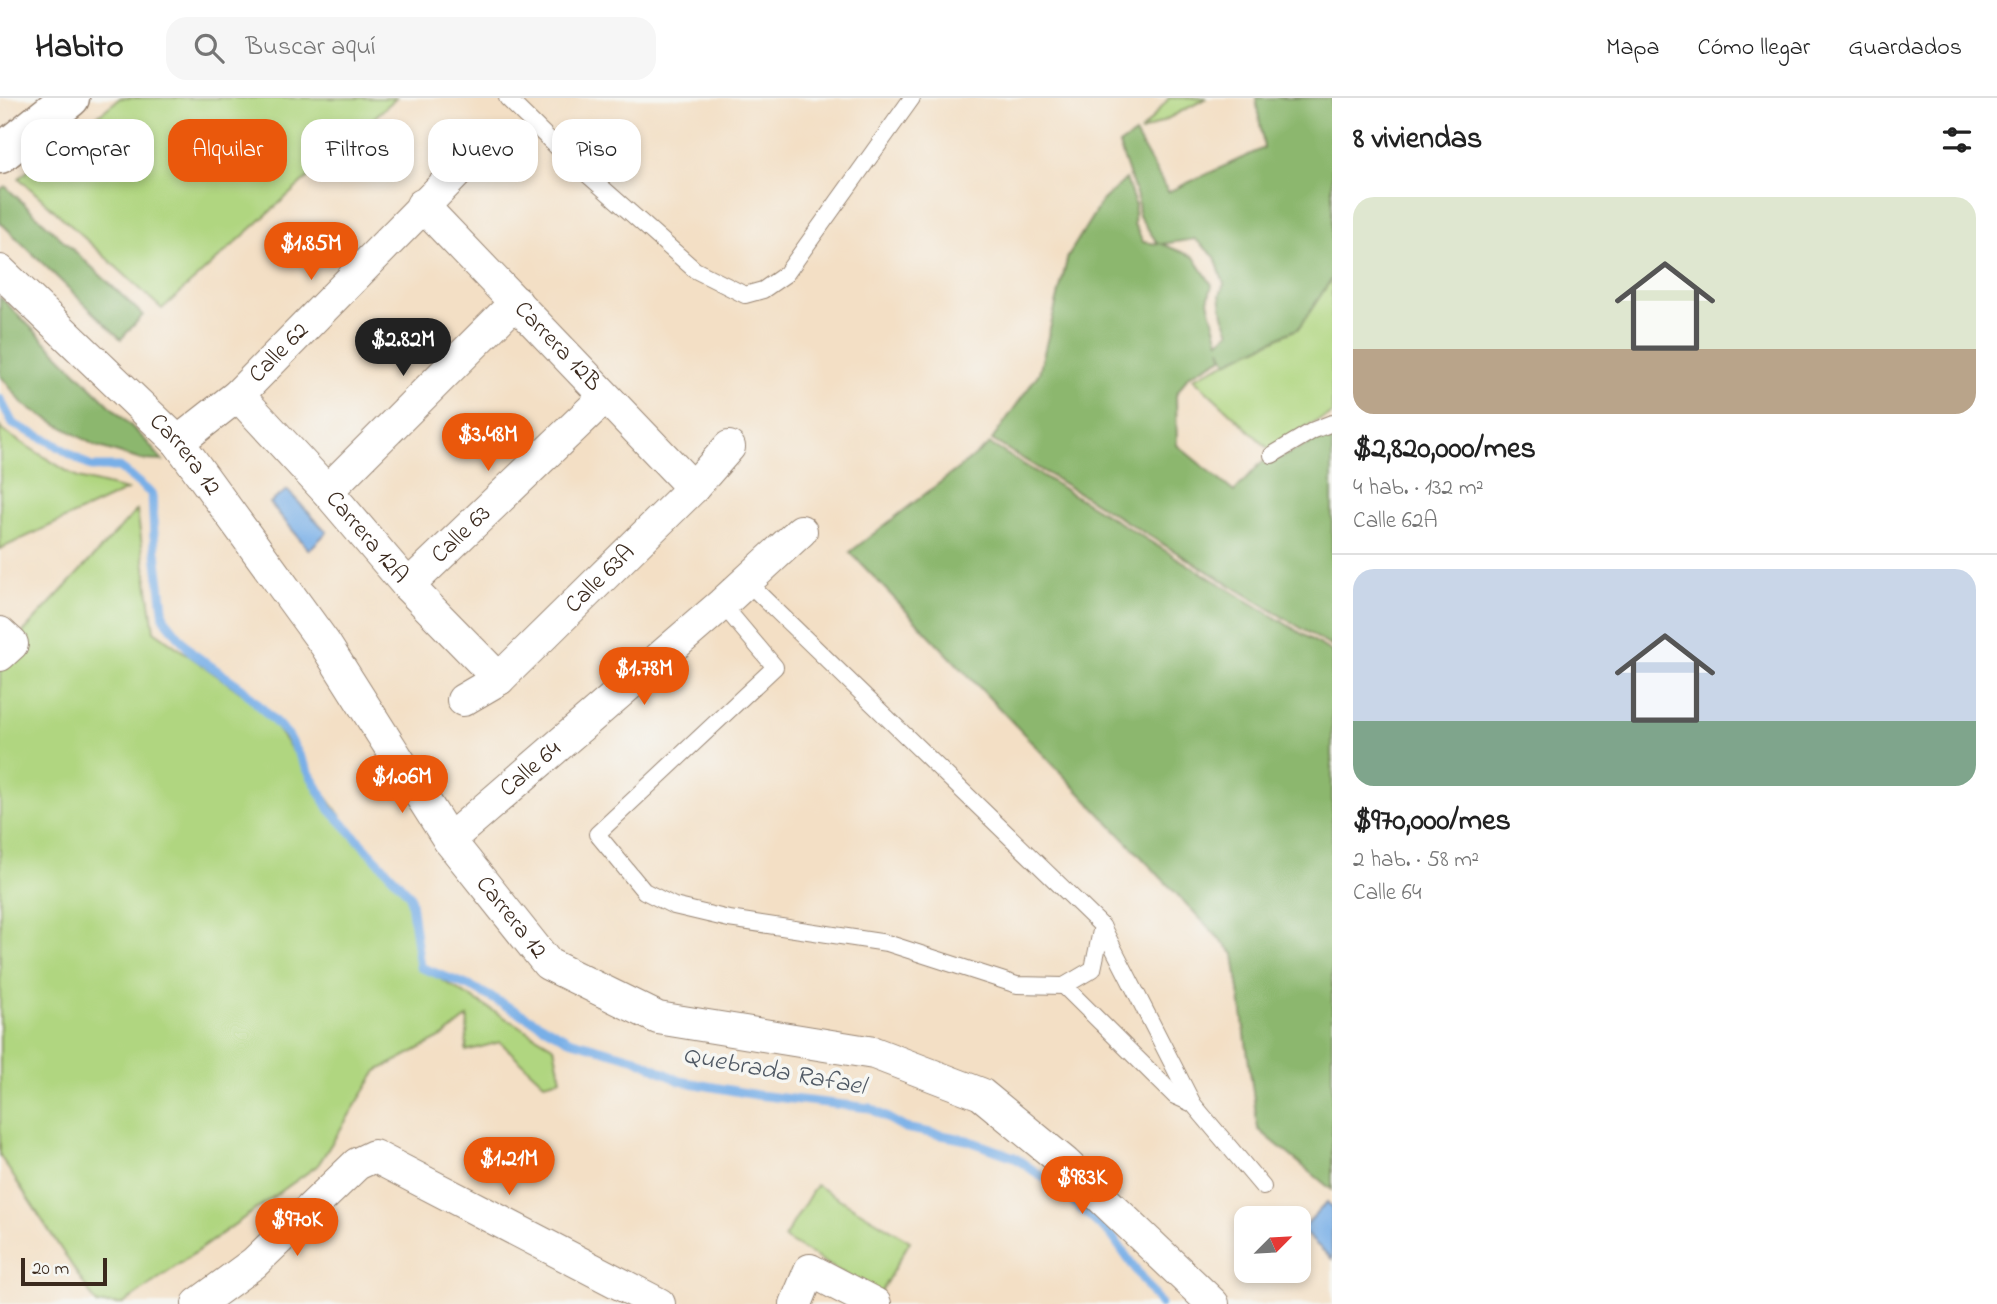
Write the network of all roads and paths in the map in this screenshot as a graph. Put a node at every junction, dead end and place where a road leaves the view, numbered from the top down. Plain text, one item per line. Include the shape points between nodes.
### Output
1 (70, 98) edge
2 (507, 98) edge
3 (912, 98) edge
4 (0, 154) edge
5 (446, 182) edge
6 (422, 205) junction
7 (0, 271) edge
8 (516, 302) junction
9 (237, 395) junction
10 (605, 397) junction
11 (1332, 423) edge
12 (178, 442) junction
13 (729, 447) dead end
14 (1272, 455) dead end
15 (694, 488) junction
16 (327, 491) junction
17 (801, 531) dead end
18 (747, 582) junction
19 (408, 586) junction
20 (722, 604) junction
21 (499, 679) junction
22 (464, 700) dead end
23 (449, 841) junction
24 (1102, 926) junction
25 (1064, 986) junction
26 (1193, 1104) junction
27 (1263, 1187) dead end
28 (198, 1304) edge
29 (659, 1304) edge
30 (796, 1304) edge
31 (875, 1304) edge
32 (1213, 1304) edge

1 - 4 main road
2 - 3 lane via 695,270 745,295 763,290 786,274
5 - 6 street, Calle 62
6 - 8 street, Carrera 12B
6 - 9 street, Calle 62
7 - 12 street, Carrera 12
8 - 10 street, Carrera 12B
8 - 16 street
9 - 12 street, Calle 62
9 - 16 street, Carrera 12A
10 - 15 street, Carrera 12B
10 - 19 street, Calle 63
11 - 14 lane
12 - 23 street, Carrera 12 via 325,644
13 - 15 street, Calle 63A
15 - 21 street, Calle 63A
16 - 19 street, Carrera 12A
17 - 18 street, Calle 64
18 - 20 street, Calle 64
18 - 24 lane
19 - 21 street, Carrera 12A
20 - 23 street, Calle 64
20 - 25 lane via 775,667 597,834 644,891 674,906 729,919 887,943 1017,985
21 - 22 street, Calle 63A
23 - 32 street, Carrera 12 via 548,964 657,1018 874,1053 981,1094 1065,1163
24 - 25 lane via 1093,970
24 - 26 lane
25 - 26 lane via 1175,1096
26 - 27 lane
28 - 29 street via 254,1262 357,1164 374,1156
30 - 31 street via 810,1270

